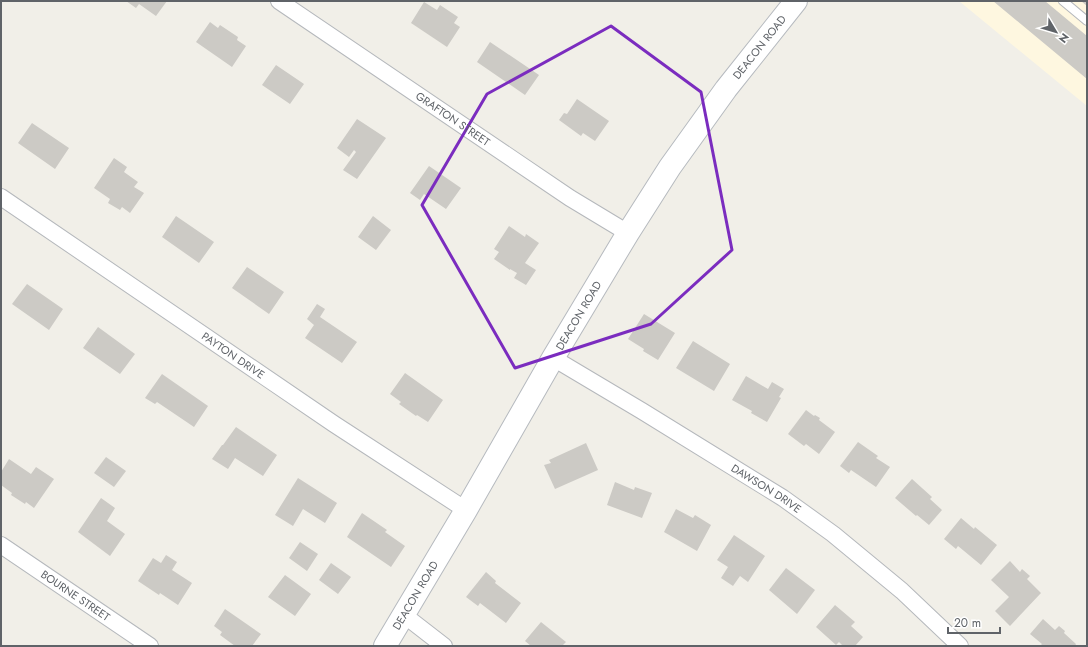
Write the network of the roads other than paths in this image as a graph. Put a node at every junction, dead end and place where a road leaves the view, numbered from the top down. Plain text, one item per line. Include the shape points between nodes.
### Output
1 (279, 1) edge
2 (796, 1) edge
3 (1063, 1) edge
4 (1087, 21) edge
5 (1, 197) edge
6 (628, 233) junction
7 (553, 358) junction
8 (466, 510) junction
9 (1, 545) edge
10 (404, 615) junction
11 (150, 646) edge
12 (385, 646) edge
13 (444, 646) edge
14 (960, 646) edge

1 - 6 street, GRAFTON STREET via 570,198
2 - 6 main road, DEACON ROAD via 722,95 670,167
3 - 4 lane
5 - 8 street, PAYTON DRIVE via 334,424
6 - 7 main road, DEACON ROAD
7 - 8 main road, DEACON ROAD
7 - 14 street, DAWSON DRIVE via 783,498 833,534 902,591
8 - 10 main road, DEACON ROAD
9 - 11 street, BOURNE STREET
10 - 12 main road, DEACON ROAD
10 - 13 street

